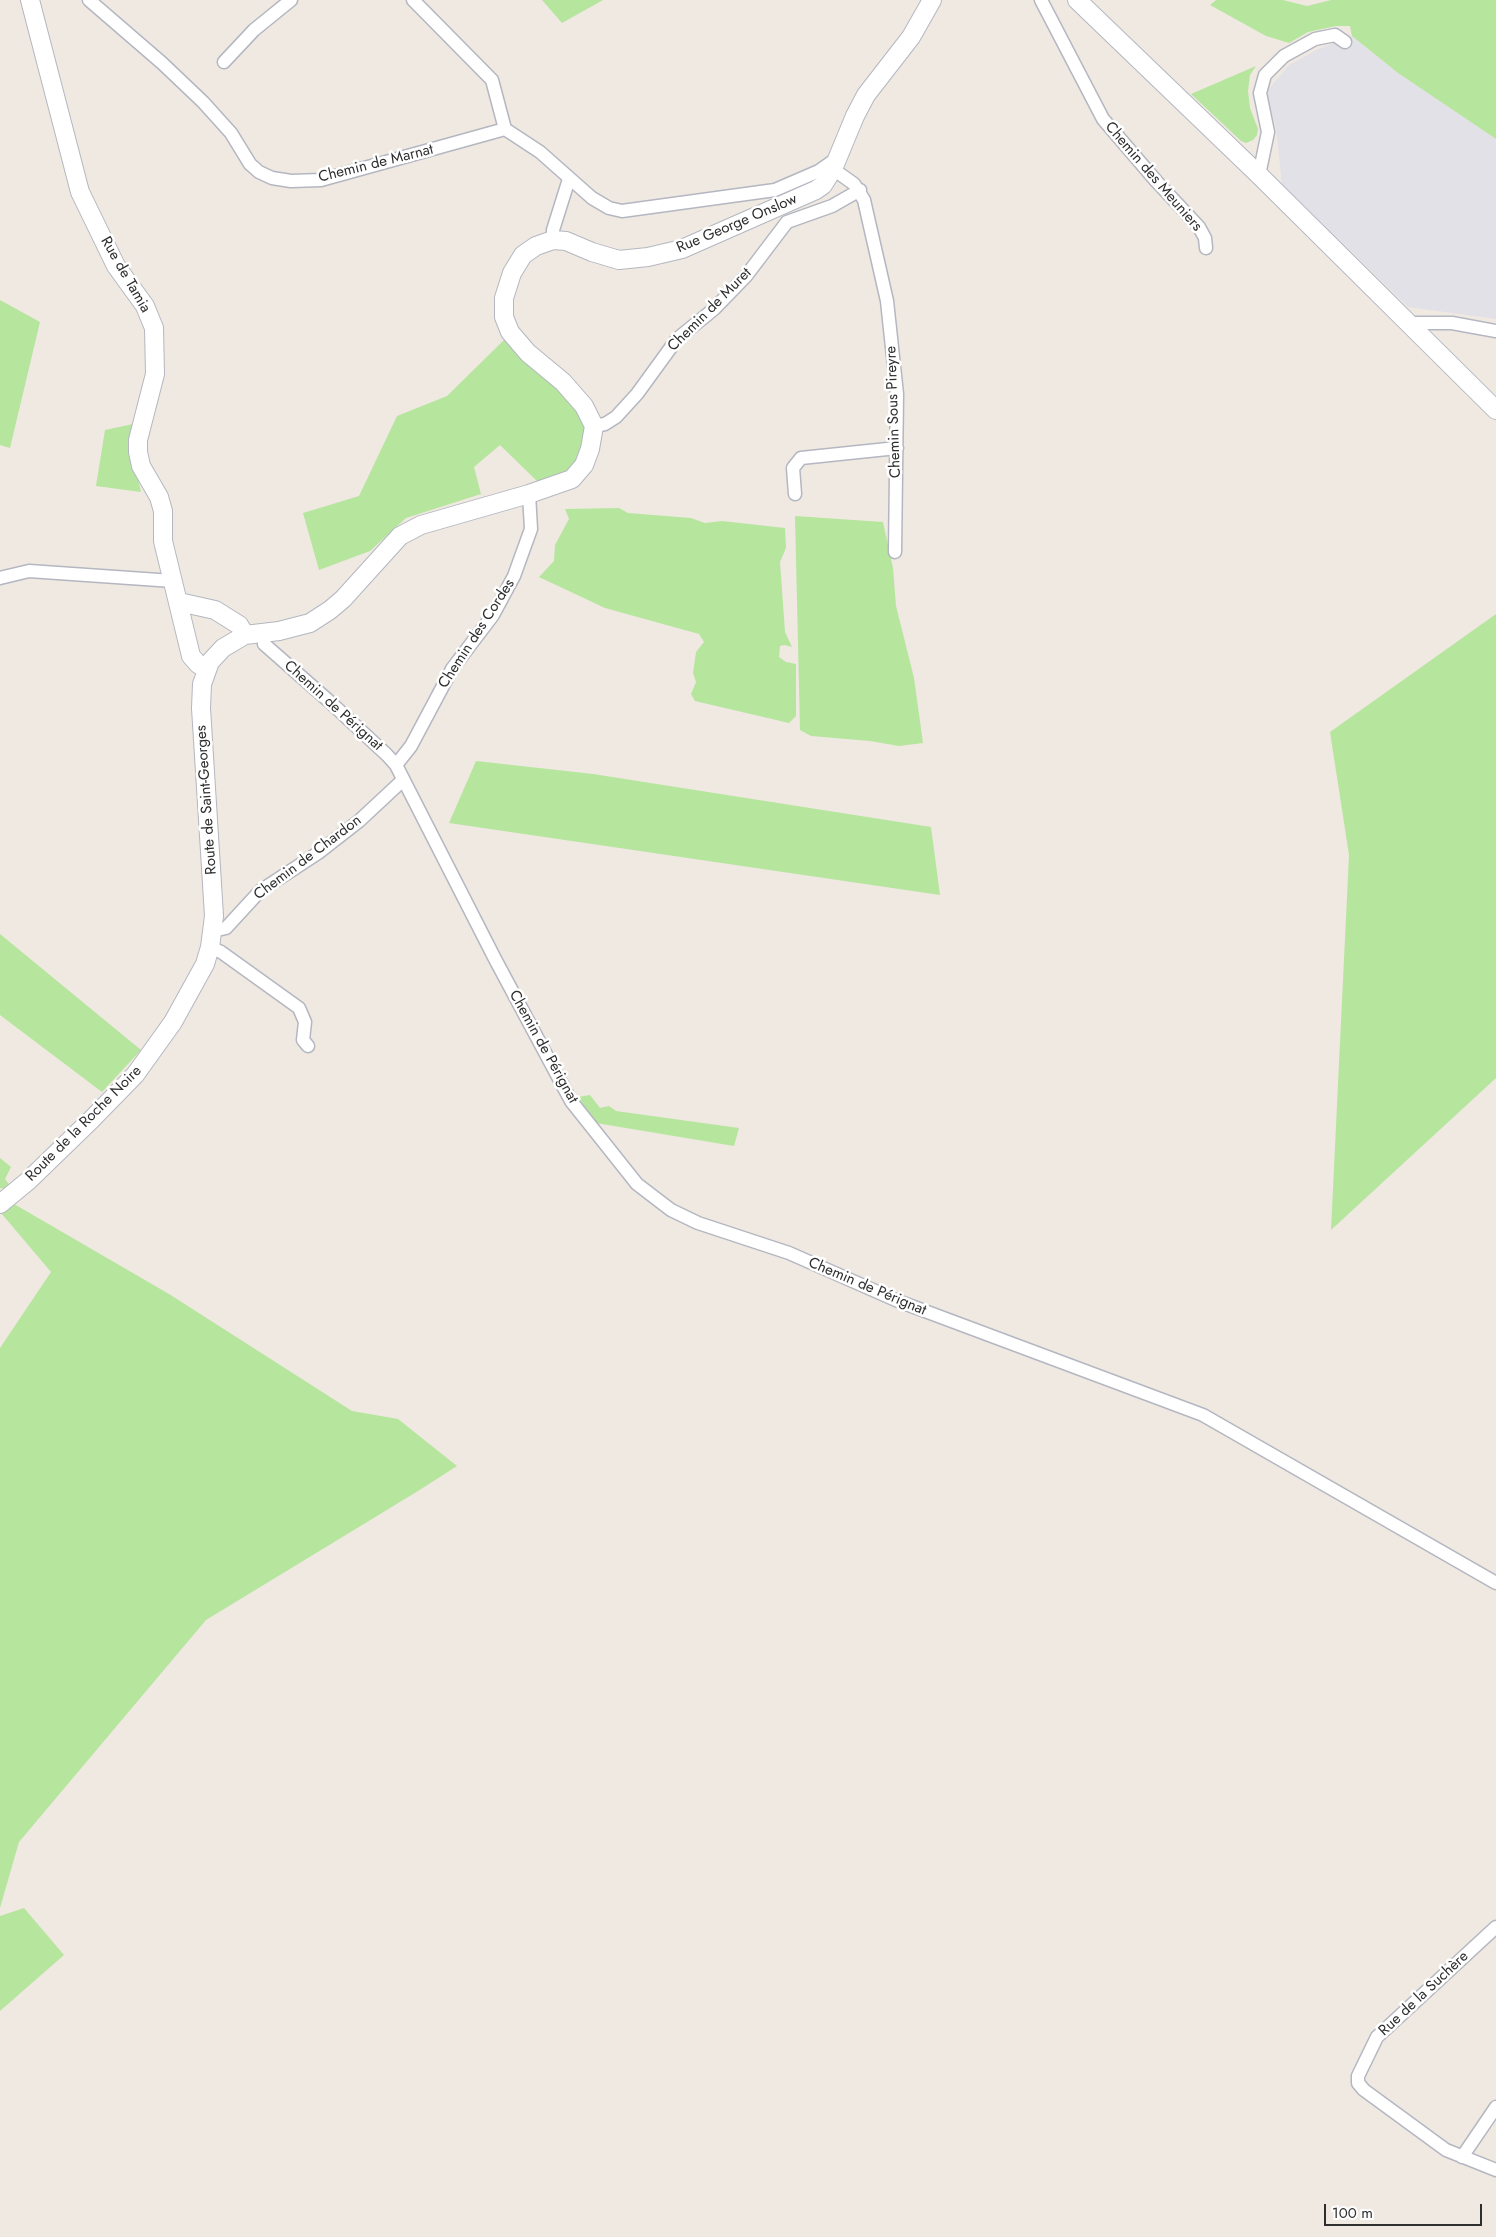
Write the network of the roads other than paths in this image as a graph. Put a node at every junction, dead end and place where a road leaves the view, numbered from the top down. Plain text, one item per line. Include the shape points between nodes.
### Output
1 (30, 0) edge
2 (89, 0) edge
3 (291, 0) edge
4 (414, 0) edge
5 (932, 0) edge
6 (1041, 0) edge
7 (1077, 0) edge
8 (1085, 0) edge
9 (1345, 42) dead end
10 (224, 62) dead end
11 (1162, 82) junction
12 (505, 130) junction
13 (835, 163) junction
14 (1259, 176) junction
15 (568, 179) junction
16 (860, 190) junction
17 (553, 240) junction
18 (1206, 248) dead end
19 (1408, 323) junction
20 (1496, 331) edge
21 (1496, 410) edge
22 (594, 426) junction
23 (897, 448) junction
24 (529, 494) junction
25 (795, 494) dead end
26 (895, 552) dead end
27 (0, 578) edge
28 (173, 581) junction
29 (179, 602) junction
30 (266, 632) junction
31 (245, 635) junction
32 (206, 669) junction
33 (396, 765) junction
34 (403, 780) junction
35 (211, 939) junction
36 (308, 1046) dead end
37 (2, 1200) edge
38 (1496, 1583) edge
39 (1496, 1927) edge
40 (1496, 2107) edge
41 (1462, 2157) junction
42 (1496, 2170) edge

1 - 28 street, Rue de Tamia via 80,192 116,266 145,306 154,328 154,374 138,452 141,466 163,511 163,541
2 - 12 street, Chemin de Marnat via 203,102 231,133 250,164 272,178 321,180
3 - 10 street via 254,30
4 - 12 street via 492,80
5 - 13 street, Rue George Onslow via 911,37 866,95
6 - 18 street, Chemin des Meuniers via 1103,119 1198,227 1205,238
7 - 11 street
8 - 11 street
9 - 14 street via 1335,35 1315,39 1284,56 1265,75 1260,92 1268,132
11 - 14 street
12 - 15 street via 540,152
13 - 15 street via 775,190 622,211 592,198
13 - 16 street
13 - 17 street, Rue George Onslow via 823,185 816,190 682,249 619,260 566,240
14 - 19 street
15 - 17 street
16 - 22 street, Chemin de Muret via 832,206 787,222 746,276 714,309 677,339 616,417
16 - 23 street, Chemin Sous Pireyre via 888,301 895,361
17 - 22 street via 523,255 504,298 504,317 510,332 528,353 563,382 584,406
19 - 20 street via 1452,323
19 - 21 street
22 - 24 street via 584,465 572,479
23 - 25 street via 801,458 793,468
23 - 26 street, Chemin Sous Pireyre
24 - 30 street via 421,525 400,536 330,610 310,623
24 - 33 street, Chemin des Cordes via 531,529 514,576 493,615 452,669 411,746
27 - 28 street via 30,571
28 - 29 street, Rue de Tamia
29 - 31 street via 216,610 239,625
29 - 32 street, Rue de Tamia via 191,656
30 - 31 street
30 - 33 street, Chemin de Pérignat via 264,644
31 - 32 street via 223,648
32 - 35 street, Route de Saint-Georges via 201,708 214,890
33 - 34 street, Chemin de Pérignat
34 - 35 street, Chemin de Chardon via 360,821 260,891 226,928
34 - 38 street, Chemin de Pérignat via 571,1101 637,1184 670,1210 698,1223 789,1253 898,1301 1203,1415
35 - 36 street via 221,952 299,1008 305,1022 303,1040
35 - 37 street, Route de la Roche Noire via 204,964 173,1022 135,1075 91,1120
39 - 41 street, Rue de la Suchère via 1377,2037 1358,2076 1358,2083 1364,2090 1446,2150
40 - 41 street
41 - 42 street, Rue de la Suchère

